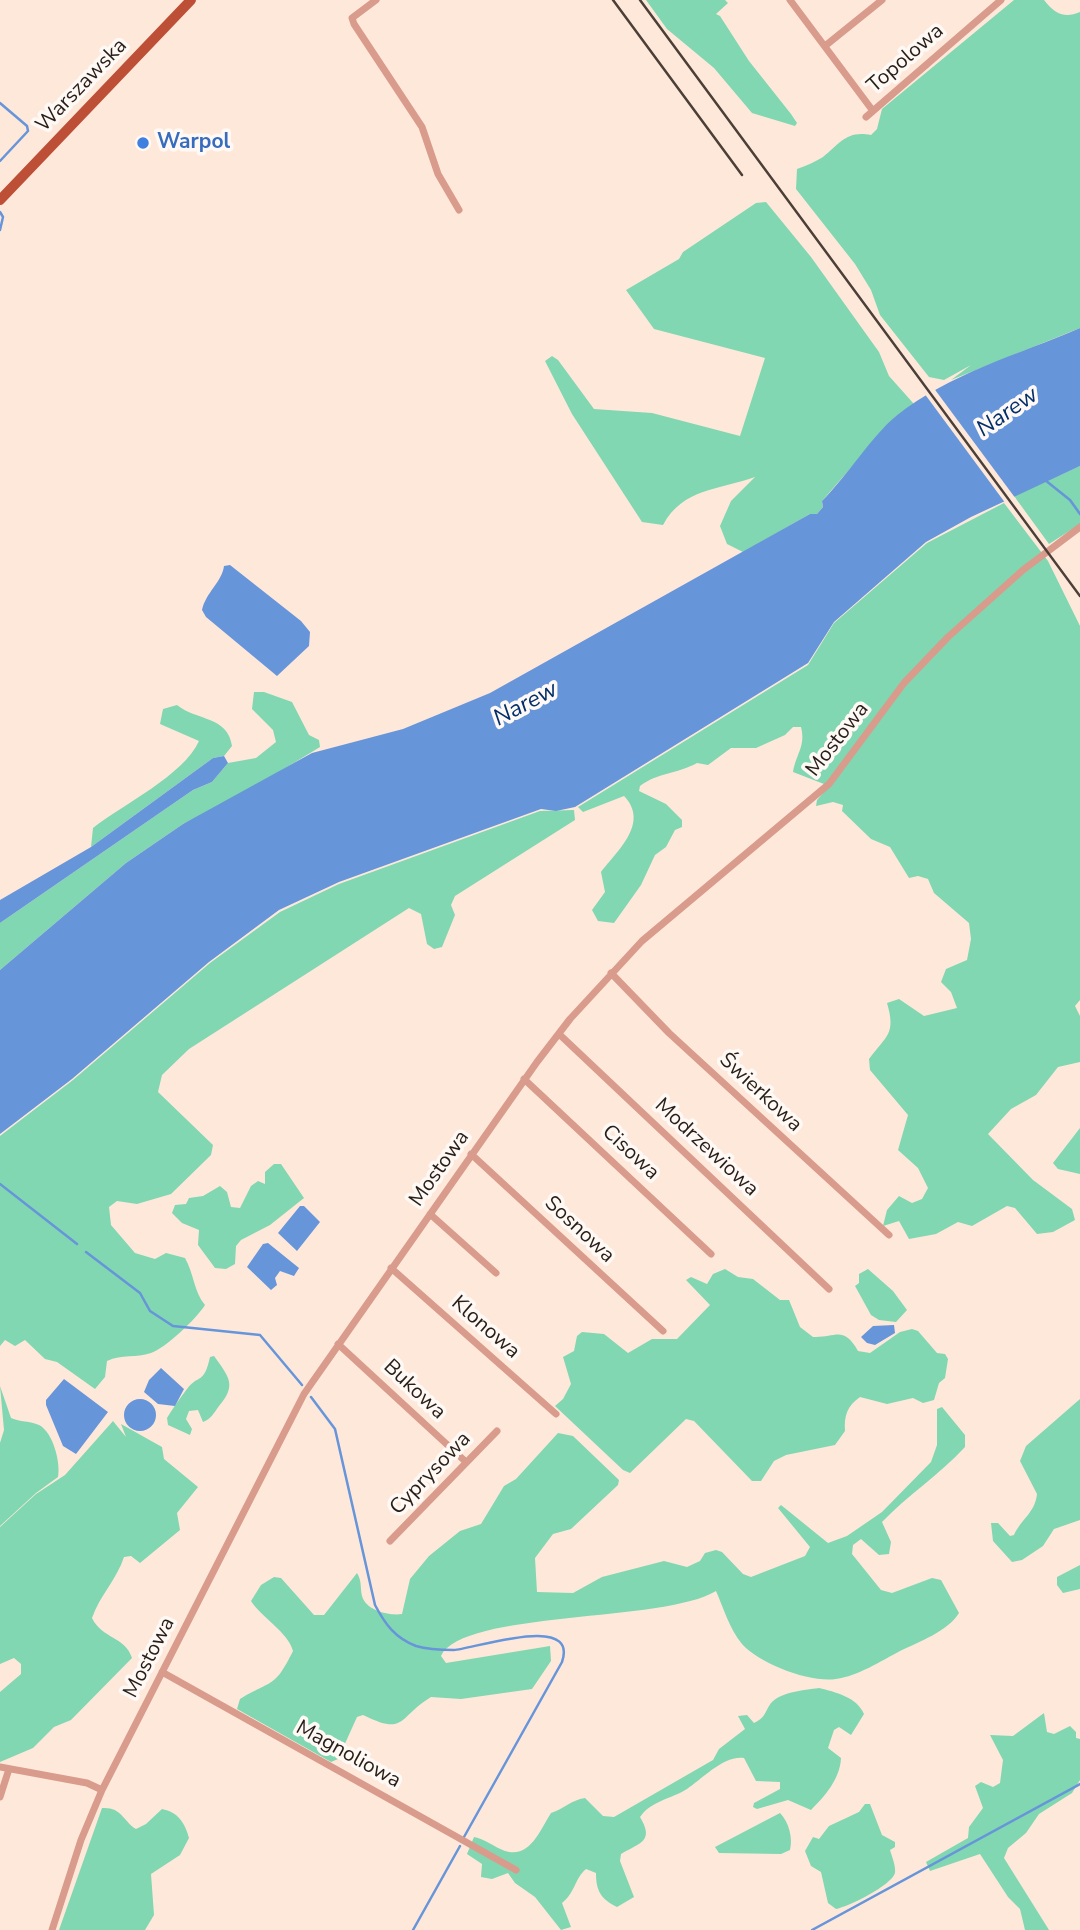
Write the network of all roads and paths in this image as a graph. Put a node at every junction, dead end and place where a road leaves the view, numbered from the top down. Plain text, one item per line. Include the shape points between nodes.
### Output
1 (191, 0) edge
2 (376, 0) edge
3 (790, 0) edge
4 (882, 0) edge
5 (1001, 0) edge
6 (825, 46) junction
7 (873, 111) junction
8 (866, 117) dead end
9 (0, 200) edge
10 (459, 210) dead end
11 (1080, 527) edge
12 (611, 973) junction
13 (559, 1034) junction
14 (524, 1079) junction
15 (471, 1154) junction
16 (430, 1214) junction
17 (888, 1235) dead end
18 (711, 1254) dead end
19 (391, 1268) junction
20 (496, 1273) dead end
21 (829, 1289) dead end
22 (663, 1331) dead end
23 (338, 1344) junction
24 (556, 1413) dead end
25 (497, 1431) dead end
26 (466, 1462) junction
27 (390, 1541) dead end
28 (162, 1672) junction
29 (4, 1768) edge
30 (102, 1790) junction
31 (0, 1797) edge
32 (516, 1870) dead end
33 (52, 1930) edge

1 - 9 main road, Warszawska
2 - 10 street via 352,18 354,24 422,127 438,174
3 - 6 street
4 - 6 street
5 - 7 street, Topolowa
6 - 7 street
7 - 8 street, Topolowa
11 - 12 street, Mostowa via 1036,560 917,667 829,784 678,909
12 - 13 street, Mostowa
12 - 17 street, Świerkowa via 669,1033
13 - 14 street, Mostowa
13 - 21 street, Modrzewiowa
14 - 15 street, Mostowa
14 - 18 street, Cisowa
15 - 16 street, Mostowa
15 - 22 street, Sosnowa
16 - 19 street, Mostowa
16 - 20 street
19 - 23 street, Mostowa
19 - 24 street, Klonowa
23 - 26 street, Bukowa
23 - 28 street, Mostowa via 304,1395
25 - 26 street, Cyprysowa
26 - 27 street, Cyprysowa
28 - 30 street, Mostowa
28 - 32 street, Magnoliowa
29 - 30 street via 87,1783
29 - 31 street
30 - 33 street, Mostowa

